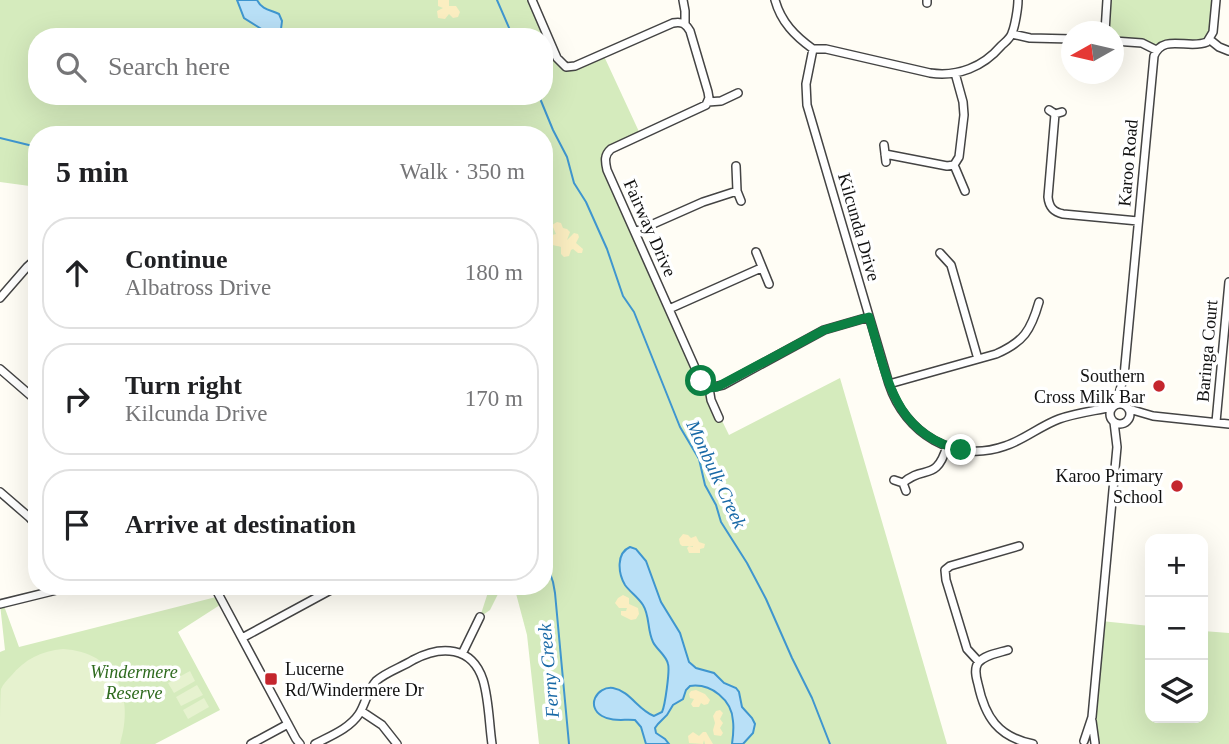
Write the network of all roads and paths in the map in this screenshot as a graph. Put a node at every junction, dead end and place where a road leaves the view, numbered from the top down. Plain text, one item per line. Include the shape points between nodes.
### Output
1 (532, 0) edge
2 (683, 0) edge
3 (775, 0) edge
4 (1018, 0) edge
5 (1107, 0) edge
6 (1216, 0) edge
7 (1106, 21) edge
8 (685, 24) junction
9 (544, 28) edge
10 (1012, 34) junction
11 (1061, 39) edge
12 (1209, 39) junction
13 (1124, 42) edge
14 (553, 49) edge
15 (813, 49) junction
16 (1156, 50) junction
17 (1229, 51) edge
18 (955, 73) junction
19 (738, 93) dead end
20 (708, 102) junction
21 (1055, 112) dead end
22 (884, 145) dead end
23 (954, 165) junction
24 (736, 166) dead end
25 (737, 191) junction
26 (965, 191) dead end
27 (741, 201) dead end
28 (1138, 221) junction
29 (635, 232) junction
30 (756, 252) dead end
31 (940, 253) dead end
32 (28, 266) edge
33 (761, 268) junction
34 (1229, 282) edge
35 (769, 284) dead end
36 (0, 298) edge
37 (1039, 302) dead end
38 (669, 309) junction
39 (869, 317) junction
40 (978, 359) junction
41 (0, 369) edge
42 (1124, 376) junction
43 (889, 384) junction
44 (709, 388) junction
45 (28, 393) edge
46 (1114, 406) junction
47 (1128, 407) junction
48 (1090, 412) junction
49 (1153, 416) junction
50 (719, 418) dead end
51 (1113, 420) junction
52 (1126, 422) junction
53 (1216, 422) junction
54 (1229, 424) edge
55 (947, 446) junction
56 (1117, 447) junction
57 (894, 480) dead end
58 (0, 492) edge
59 (28, 516) edge
60 (1019, 546) dead end
61 (33, 595) edge
62 (219, 595) edge
63 (321, 595) edge
64 (0, 604) edge
65 (480, 617) dead end
66 (242, 638) junction
67 (1008, 650) dead end
68 (461, 653) junction
69 (979, 662) junction
70 (361, 711) junction
71 (1092, 717) junction
72 (288, 724) junction
73 (1080, 743) edge
74 (1096, 743) edge
75 (251, 744) edge
76 (300, 744) edge
77 (315, 744) edge
78 (397, 744) edge
79 (492, 744) edge
80 (1033, 744) edge

1 - 9 street
2 - 8 street
3 - 15 street via 788,28
4 - 10 street
5 - 7 street
6 - 12 street
8 - 14 street via 673,23 575,66 566,67
8 - 20 street
10 - 11 street
10 - 18 street via 983,62
12 - 16 street via 1202,45 1170,43
12 - 17 street
13 - 16 street
15 - 18 street via 930,73
15 - 39 street, Kilcunda Drive via 807,105
16 - 28 street, Karoo Road
18 - 23 street via 964,110 961,152
19 - 20 street, Fairway Drive
20 - 29 street, Fairway Drive via 607,154 607,170
21 - 28 street via 1048,197 1052,210
22 - 23 street via 885,158
23 - 26 street
24 - 25 street
25 - 27 street
25 - 29 street
28 - 42 street, Karoo Road
29 - 38 street, Fairway Drive
30 - 33 street
31 - 40 street via 951,265
32 - 36 street
33 - 35 street
33 - 38 street
34 - 53 street, Baringa Court
37 - 40 street via 1030,328 1018,341
38 - 44 street, Fairway Drive via 701,381
39 - 43 street, Kilcunda Drive
39 - 44 street via 824,330 723,385
40 - 43 street
41 - 45 street
42 - 46 street, Karoo Road
42 - 47 street, Karoo Road
43 - 55 street, Kilcunda Drive via 913,425
44 - 50 street, Fairway Drive
46 - 47 street
46 - 48 street, Kilcunda Drive
46 - 51 street
47 - 49 street
47 - 52 street
48 - 51 street
48 - 55 street, Kilcunda Drive via 1056,420 997,449
49 - 52 street
49 - 53 street
51 - 52 street
51 - 56 street
52 - 56 street
53 - 54 street
55 - 57 street via 938,467 910,477 904,487
56 - 71 street
58 - 59 street
60 - 69 street via 945,570 967,649
61 - 64 street
62 - 66 street
63 - 66 street
65 - 68 street
66 - 72 street
67 - 69 street
68 - 70 street via 430,652 385,675 369,690
68 - 79 street via 479,670 484,683
69 - 80 street via 976,678 989,716 1010,736
70 - 77 street via 349,725
70 - 78 street via 386,728
71 - 73 street
71 - 74 street
72 - 75 street
72 - 76 street
73 - 74 street

